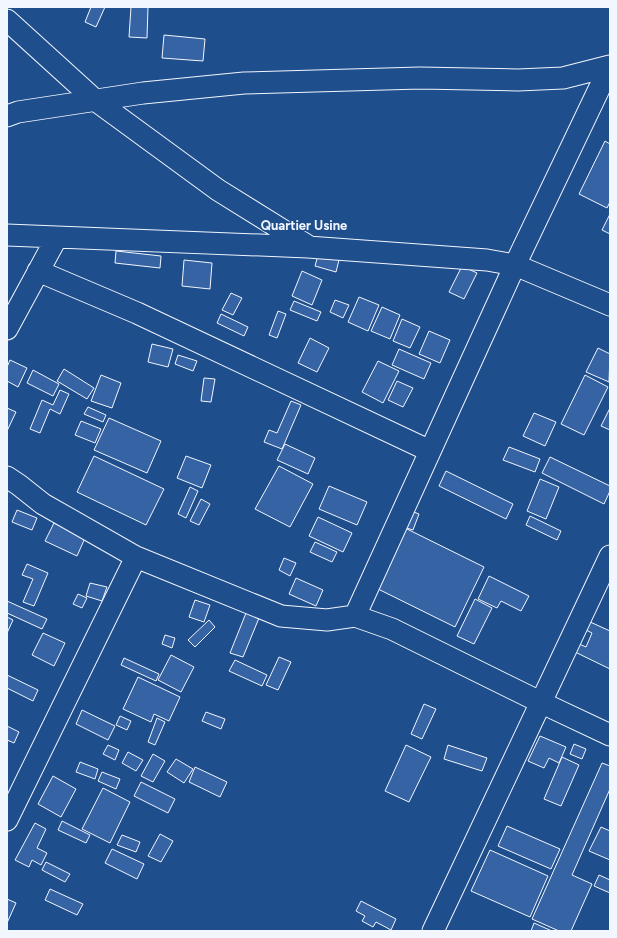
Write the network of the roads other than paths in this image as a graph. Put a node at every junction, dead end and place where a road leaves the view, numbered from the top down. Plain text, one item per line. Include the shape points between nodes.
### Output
1 (7, 20) edge
2 (610, 66) edge
3 (95, 100) junction
4 (7, 116) edge
5 (7, 235) edge
6 (57, 237) junction
7 (308, 247) junction
8 (514, 265) junction
9 (38, 271) junction
10 (610, 305) edge
11 (7, 329) edge
12 (430, 451) junction
13 (7, 478) edge
14 (610, 556) edge
15 (136, 557) junction
16 (355, 616) junction
17 (540, 702) junction
18 (610, 734) edge
19 (7, 820) edge
20 (433, 931) edge

1 - 3 street
2 - 3 street via 563,78 420,78 244,83
2 - 8 street
3 - 4 street
3 - 7 street via 218,190
5 - 6 street
6 - 7 street
6 - 9 street
7 - 8 street via 487,260
8 - 10 street
8 - 12 street
9 - 11 street
9 - 12 street via 137,312
12 - 16 street
13 - 15 street via 42,504
14 - 17 street
15 - 16 street via 281,616 327,620
15 - 19 street
16 - 17 street via 392,629
17 - 18 street
17 - 20 street

